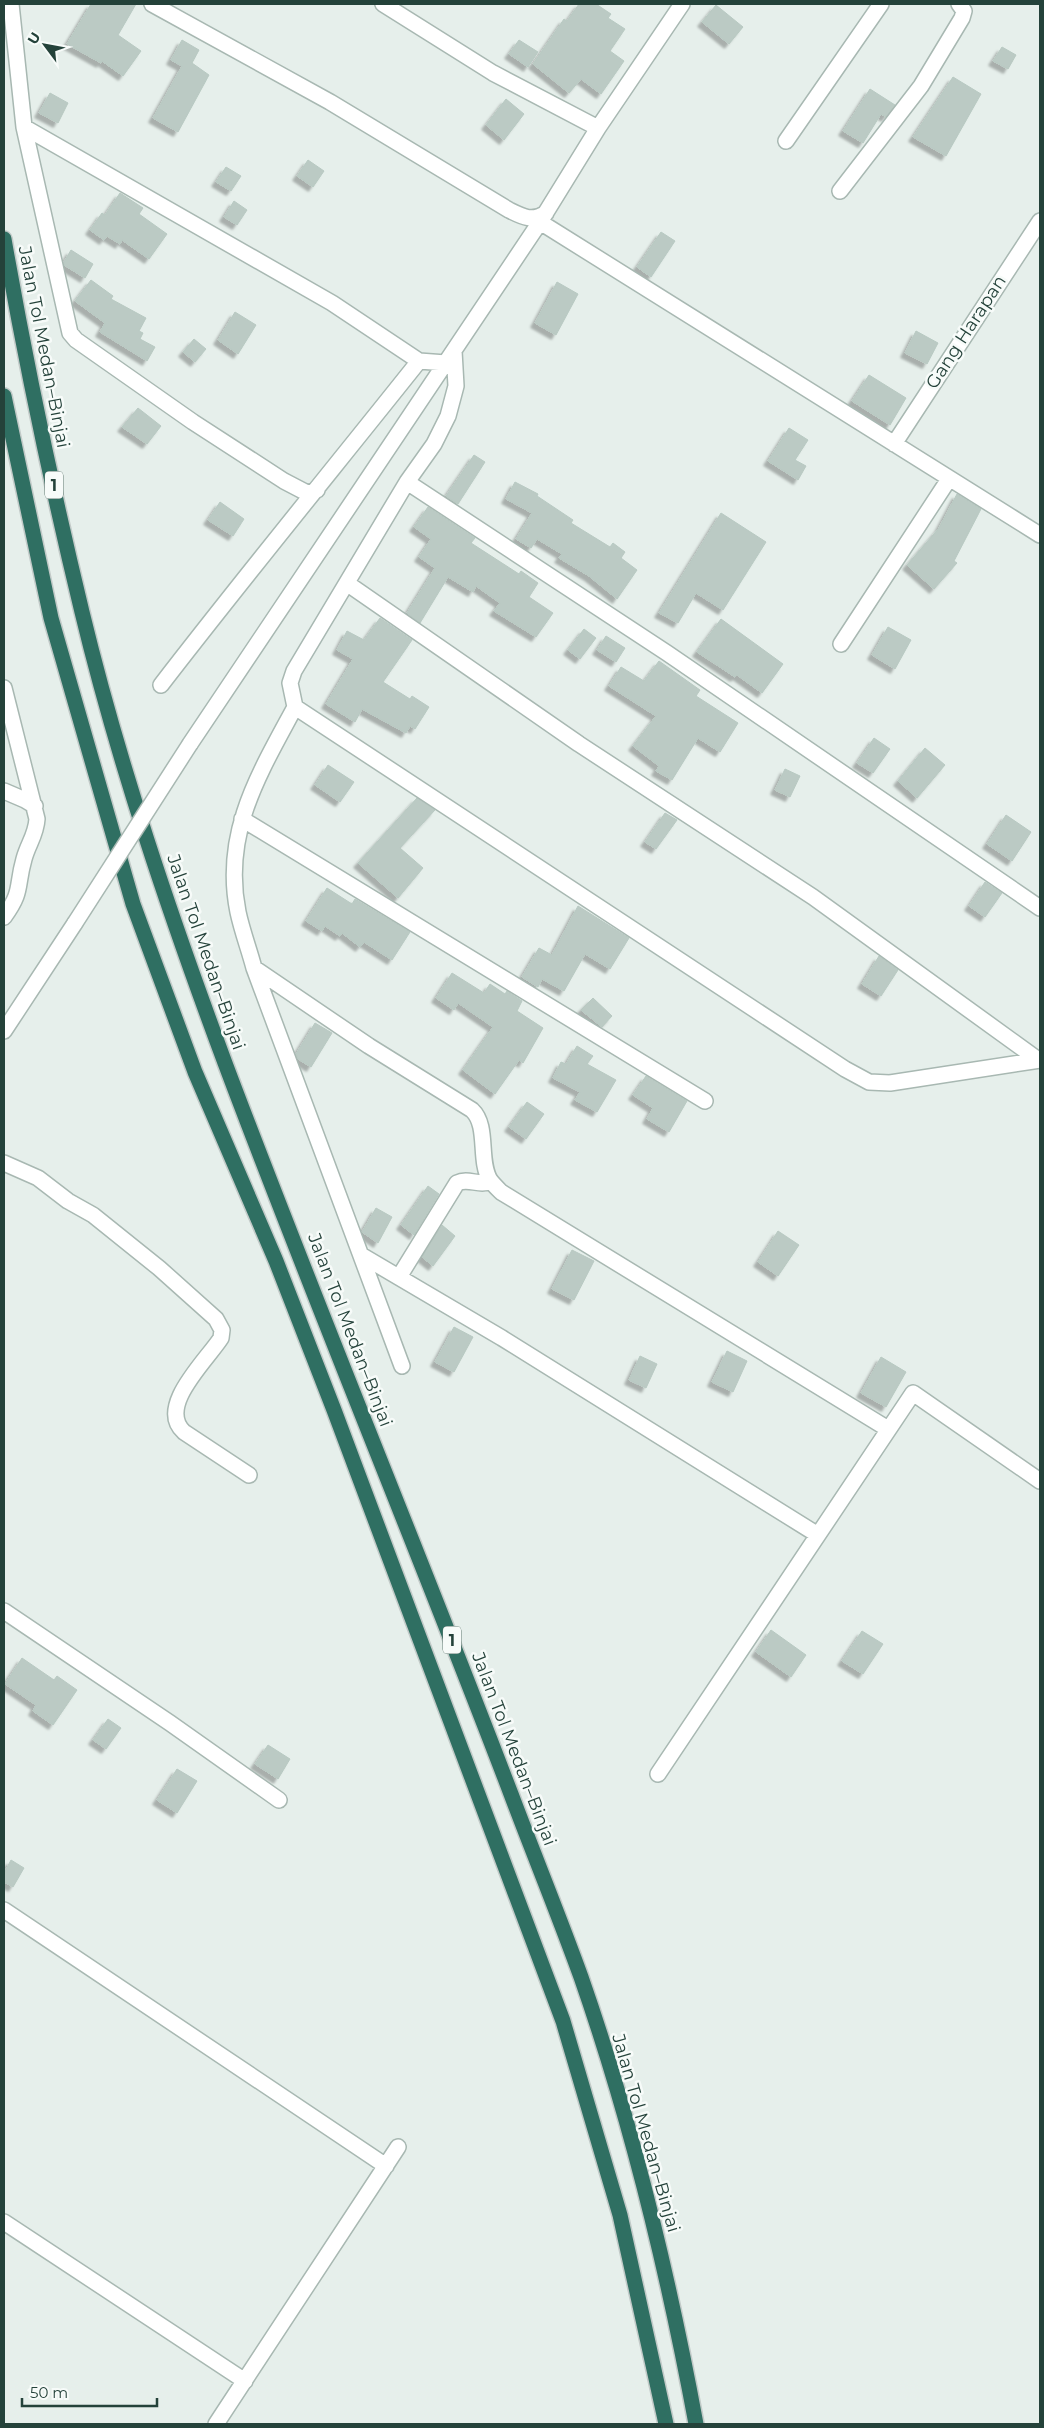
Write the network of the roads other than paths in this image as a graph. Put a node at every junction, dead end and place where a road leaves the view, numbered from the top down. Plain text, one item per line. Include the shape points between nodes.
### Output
1 (10, 4) edge
2 (152, 4) edge
3 (383, 4) edge
4 (682, 4) edge
5 (881, 4) edge
6 (958, 4) edge
7 (24, 128) junction
8 (598, 128) junction
9 (786, 141) dead end
10 (840, 191) dead end
11 (543, 218) junction
12 (1040, 222) edge
13 (4, 239) edge
14 (450, 357) junction
15 (419, 361) junction
16 (4, 396) edge
17 (894, 444) junction
18 (949, 479) junction
19 (408, 482) junction
20 (317, 490) junction
21 (1040, 535) edge
22 (348, 584) junction
23 (841, 644) dead end
24 (160, 686) dead end
25 (4, 688) edge
26 (295, 707) junction
27 (4, 791) edge
28 (35, 806) junction
29 (242, 818) junction
30 (1040, 908) edge
31 (4, 917) edge
32 (254, 968) junction
33 (4, 1031) edge
34 (1038, 1059) edge
35 (705, 1100) dead end
36 (4, 1163) edge
37 (491, 1181) junction
38 (361, 1255) junction
39 (399, 1277) junction
40 (402, 1366) dead end
41 (888, 1429) junction
42 (249, 1474) dead end
43 (1040, 1480) edge
44 (818, 1535) junction
45 (4, 1611) edge
46 (658, 1774) dead end
47 (279, 1800) dead end
48 (4, 1910) edge
49 (398, 2147) dead end
50 (386, 2166) junction
51 (4, 2222) edge
52 (245, 2382) junction
53 (216, 2424) edge
54 (666, 2424) edge
55 (696, 2424) edge

1 - 7 street
2 - 11 street via 330,102 510,210 528,219
3 - 8 street via 493,73
4 - 8 street
5 - 9 street
6 - 10 street via 964,11 962,18 921,86
7 - 15 street via 332,302
7 - 20 street via 70,333 185,416 284,481 307,493
8 - 11 street
11 - 14 street
11 - 17 street
12 - 17 street, Gang Harapan
13 - 55 highway, Jalan Tol Medan–Binjai / 1 via 24,353 82,613 157,872 225,1063 582,1980 628,2128 672,2294
14 - 15 street
14 - 19 street via 456,386 448,416 434,444
14 - 33 street, bridge via 190,744
15 - 20 street
16 - 54 highway, 1 via 51,618 133,904 195,1072 276,1261 563,2022 620,2215
17 - 18 street
18 - 21 street
18 - 23 street
19 - 22 street
19 - 30 street via 667,653
20 - 24 street via 255,563
22 - 26 street via 291,677
22 - 34 street via 579,744 813,897
25 - 28 street
26 - 29 street via 253,785
26 - 34 street via 869,1082 890,1083
27 - 28 street
28 - 31 street via 36,828 23,861 18,895
29 - 32 street via 237,840 235,884 238,912
29 - 35 street
32 - 37 street via 369,1046 472,1110 477,1118
32 - 38 street
36 - 42 street via 38,1178 93,1215 216,1319 222,1330 221,1338 178,1400 175,1418 184,1432
37 - 39 street via 457,1183
37 - 41 street via 521,1206
38 - 39 street
38 - 40 street
39 - 44 street
41 - 43 street via 913,1393
41 - 44 street
44 - 46 street
45 - 47 street
48 - 50 street
49 - 50 street
50 - 52 street
51 - 52 street
52 - 53 street

